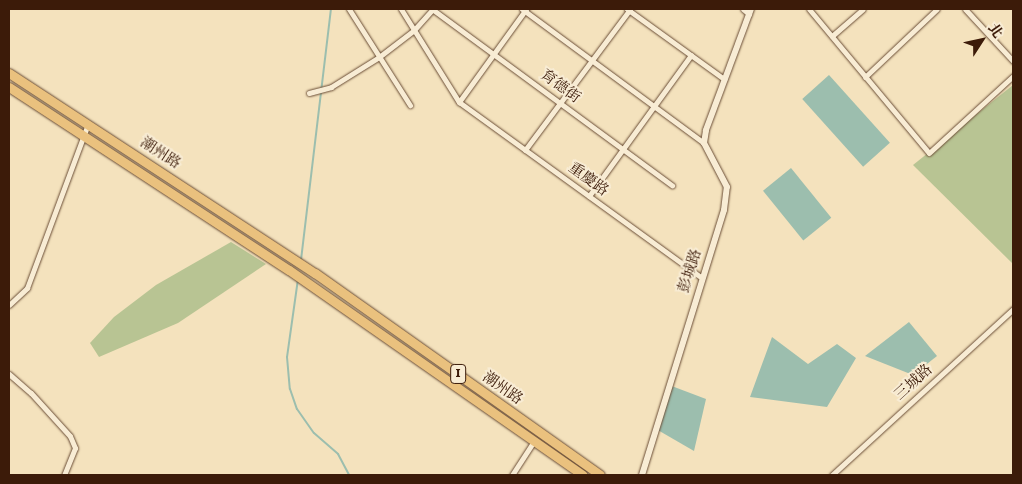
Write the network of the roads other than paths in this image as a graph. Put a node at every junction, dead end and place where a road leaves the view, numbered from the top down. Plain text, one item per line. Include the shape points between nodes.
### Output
1 (349, 9) edge
2 (401, 9) edge
3 (433, 9) edge
4 (524, 9) edge
5 (628, 9) edge
6 (743, 9) edge
7 (809, 9) edge
8 (863, 9) edge
9 (937, 9) edge
10 (965, 9) edge
11 (750, 11) edge
12 (414, 30) junction
13 (832, 36) junction
14 (492, 53) junction
15 (691, 55) junction
16 (379, 56) junction
17 (591, 60) junction
18 (1013, 61) edge
19 (9, 73) edge
20 (1013, 76) edge
21 (865, 77) junction
22 (724, 79) junction
23 (9, 87) edge
24 (309, 94) dead end
25 (459, 102) junction
26 (559, 102) junction
27 (410, 105) dead end
28 (654, 106) junction
29 (88, 123) junction
30 (84, 136) junction
31 (704, 142) junction
32 (623, 149) junction
33 (525, 150) junction
34 (672, 185) dead end
35 (590, 196) junction
36 (702, 278) junction
37 (9, 305) edge
38 (1013, 309) edge
39 (9, 374) edge
40 (534, 442) junction
41 (64, 475) edge
42 (512, 475) edge
43 (583, 475) edge
44 (600, 475) edge
45 (642, 475) edge
46 (832, 475) edge

1 - 16 street
2 - 12 street
3 - 12 street
3 - 14 street, 育德街
4 - 14 street
4 - 17 street
5 - 15 street
5 - 17 street
6 - 11 street
7 - 13 street
8 - 13 street
9 - 21 street
10 - 18 street
11 - 22 street
12 - 16 street
12 - 25 street
13 - 21 street
14 - 25 street
14 - 26 street, 育德街
15 - 22 street
15 - 28 street
16 - 24 street via 329,88
16 - 27 street
17 - 26 street
17 - 28 street
19 - 29 main road, 潮州路 / 1
20 - 21 street via 929,153
22 - 31 street
23 - 30 main road, 潮州路 / 1
25 - 33 street, 重慶路
26 - 32 street, 育德街
26 - 33 street
28 - 31 street
28 - 32 street
29 - 30 street
29 - 44 main road, 潮州路 / 1 via 316,274
30 - 37 street via 27,288
30 - 40 main road, 潮州路 / 1 via 290,270
31 - 36 street, 彭城路 via 727,187 724,210
32 - 34 street, 育德街
32 - 35 street
33 - 35 street, 重慶路
35 - 36 street, 重慶路
36 - 45 street, 彭城路
38 - 46 street, 三城路
39 - 41 street via 70,436 75,448
40 - 42 street
40 - 43 main road, 潮州路 / 1

